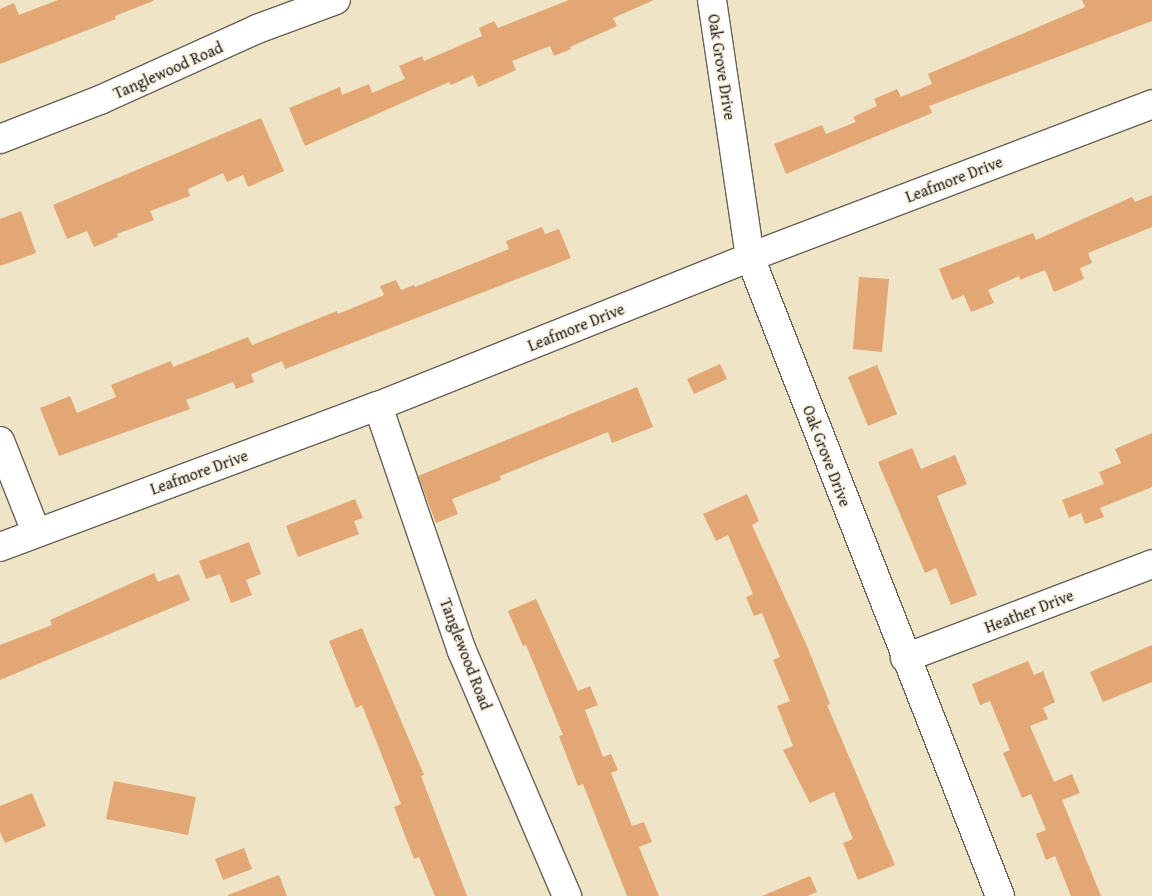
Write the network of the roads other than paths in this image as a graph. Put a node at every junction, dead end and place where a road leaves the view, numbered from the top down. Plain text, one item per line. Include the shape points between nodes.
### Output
1 (336, 0) edge
2 (712, 0) edge
3 (1152, 104) edge
4 (0, 139) edge
5 (750, 257) junction
6 (378, 406) junction
7 (0, 441) edge
8 (36, 532) junction
9 (0, 547) edge
10 (1152, 564) edge
11 (905, 658) junction
12 (567, 896) edge
13 (1000, 896) edge

1 - 4 street, Tanglewood Road via 257,29 100,100
2 - 5 street, Oak Grove Drive
3 - 5 street, Leafmore Drive
5 - 6 street, Leafmore Drive
5 - 11 street, Oak Grove Drive
6 - 8 street, Leafmore Drive
6 - 12 street, Tanglewood Road via 462,650
7 - 8 street
8 - 9 street, Leafmore Drive
10 - 11 street, Heather Drive
11 - 13 street, Oak Grove Drive

